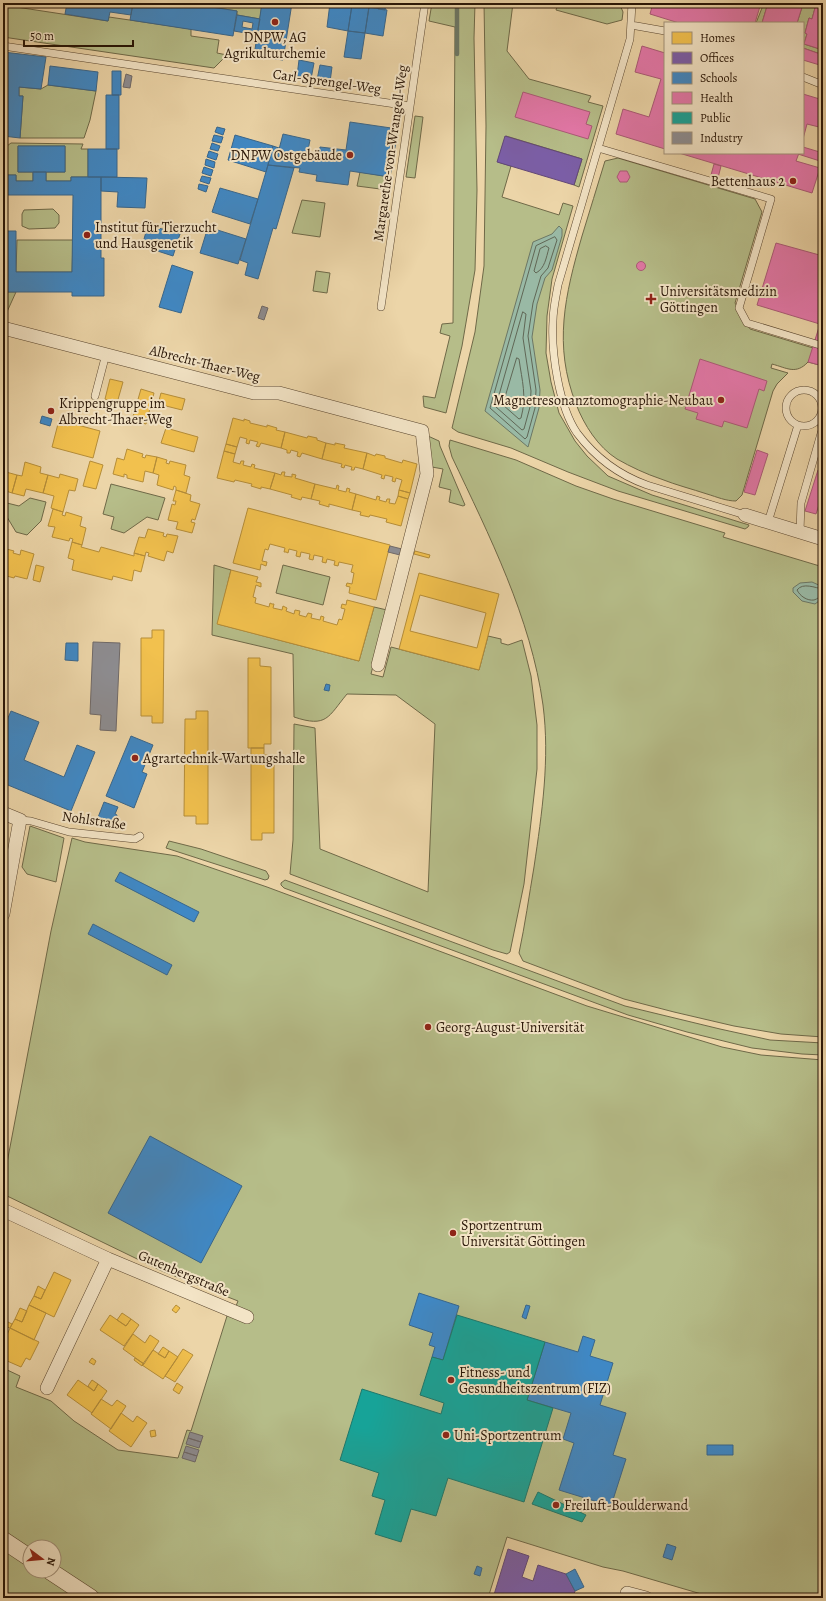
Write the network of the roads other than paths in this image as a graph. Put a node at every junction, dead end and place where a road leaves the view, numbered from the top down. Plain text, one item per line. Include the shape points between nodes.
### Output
1 (425, 3) edge
2 (632, 3) edge
3 (631, 25) junction
4 (664, 31) edge
5 (3, 46) edge
6 (804, 77) edge
7 (823, 85) edge
8 (409, 106) junction
9 (598, 148) junction
10 (381, 307) dead end
11 (3, 328) edge
12 (823, 346) edge
13 (106, 354) junction
14 (95, 396) dead end
15 (821, 415) junction
16 (798, 425) junction
17 (745, 515) joint
18 (768, 522) junction
19 (800, 532) junction
20 (823, 539) edge
21 (378, 665) dead end
22 (3, 813) edge
23 (20, 820) junction
24 (140, 836) dead end
25 (3, 914) edge
26 (3, 1210) edge
27 (108, 1259) junction
28 (247, 1317) dead end
29 (47, 1388) dead end
30 (3, 1540) edge
31 (22, 1553) edge
32 (62, 1579) edge
33 (627, 1593) dead end
34 (91, 1598) edge
35 (646, 1598) edge

1 - 8 lane, Margarethe-von-Wrangell-Weg
2 - 3 lane
3 - 4 lane
3 - 9 lane via 630,39
5 - 8 lane, Carl-Sprengel-Weg
6 - 7 lane
8 - 10 lane, Margarethe-von-Wrangell-Weg
9 - 12 lane via 771,199 739,308 747,323
9 - 17 lane via 558,285 553,321 553,353 564,403 576,432 595,454 614,469 637,482
11 - 13 street, Albrecht-Thaer-Weg
13 - 14 lane
13 - 21 street, Albrecht-Thaer-Weg via 254,393 280,393 422,431 427,474
15 - 16 lane via 810,425
15 - 16 lane via 822,404 816,394 808,390 798,390 789,397 786,405 788,416
15 - 19 lane via 822,430 800,503
16 - 18 lane
17 - 18 street
18 - 19 street
19 - 20 street
22 - 23 street
23 - 24 lane, Nohlstraße via 69,832 135,839
23 - 25 street
26 - 27 street, Gutenbergstraße
27 - 28 street, Gutenbergstraße
27 - 29 street
30 - 31 street
32 - 34 street
33 - 35 street

